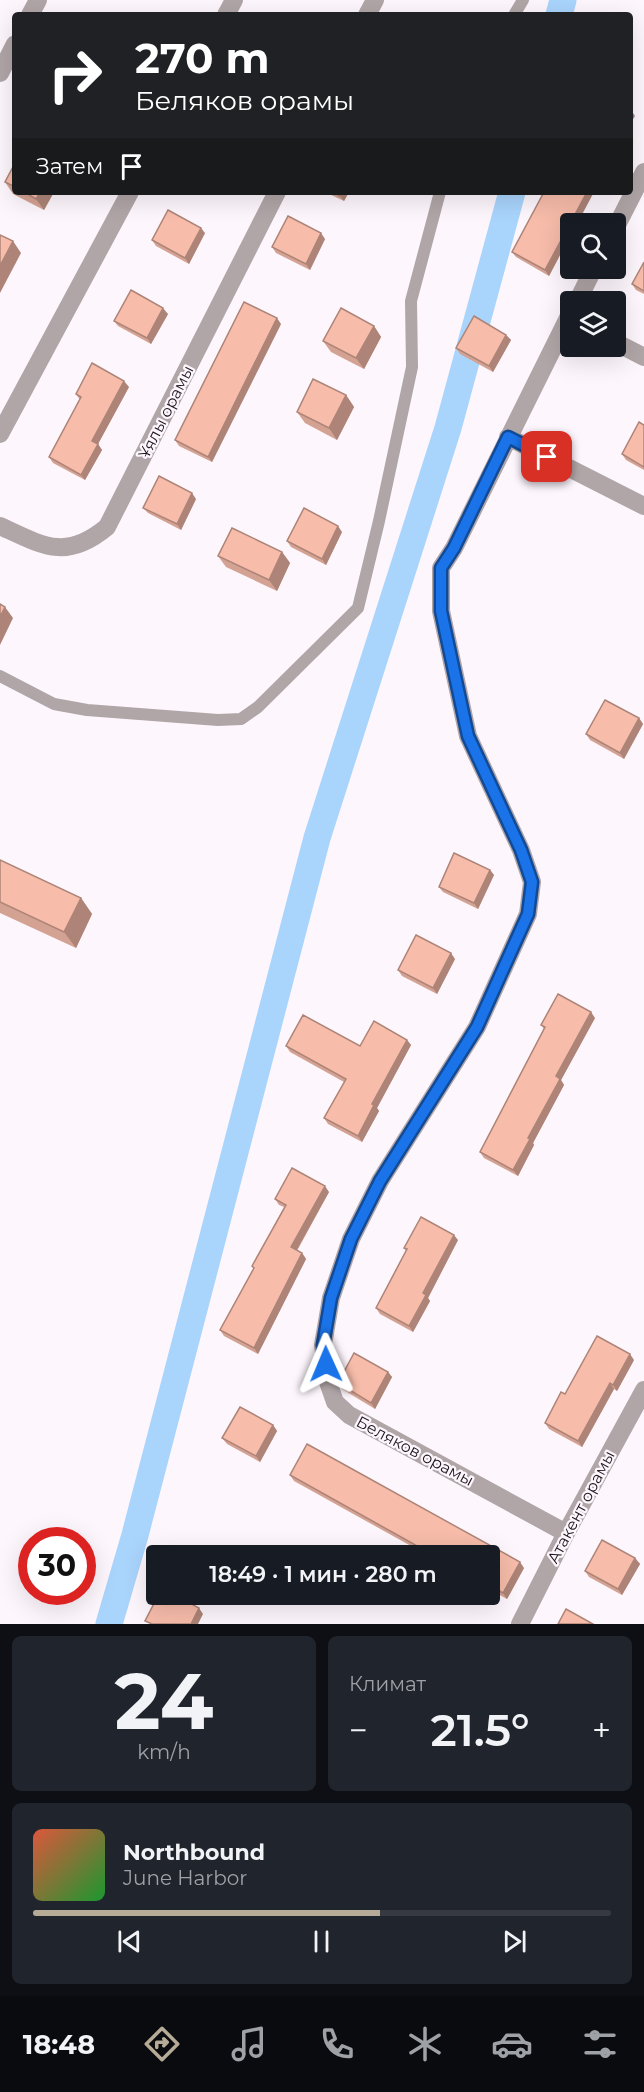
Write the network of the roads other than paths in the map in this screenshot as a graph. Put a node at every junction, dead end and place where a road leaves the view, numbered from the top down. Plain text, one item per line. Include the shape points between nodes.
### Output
1 (12, 50) edge
2 (0, 73) edge
3 (644, 172) edge
4 (633, 194) edge
5 (128, 195) edge
6 (275, 195) edge
7 (439, 195) edge
8 (632, 195) edge
9 (623, 213) edge
10 (560, 335) edge
11 (626, 348) edge
12 (644, 357) edge
13 (0, 434) edge
14 (508, 437) junction
15 (644, 506) edge
16 (0, 526) edge
17 (0, 676) edge
18 (644, 1390) edge
19 (566, 1533) junction
20 (520, 1624) edge

1 - 2 street
3 - 4 street
5 - 13 street
6 - 16 street, Ұялы орамы via 107,527 73,547 45,547
7 - 17 lane via 411,301 411,374 358,608 258,707 240,719 87,710 54,704
8 - 9 street
10 - 14 street, Беляков орамы
11 - 12 street
14 - 15 street
14 - 19 street, Беляков орамы via 441,568 441,611 468,736 532,882 528,914 477,1027 380,1181 351,1239 331,1298 323,1345 335,1402 349,1415
18 - 19 street, Атакент орамы
19 - 20 street, Атакент орамы

